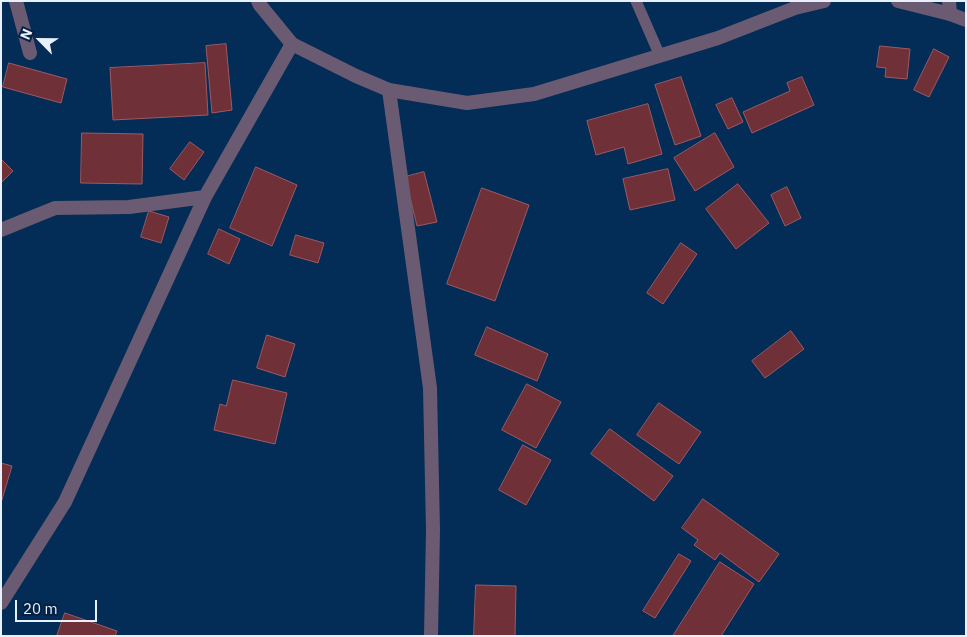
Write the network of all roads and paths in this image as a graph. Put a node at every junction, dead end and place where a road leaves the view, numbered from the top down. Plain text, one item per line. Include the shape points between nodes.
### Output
1 (16, 1) edge
2 (258, 1) edge
3 (636, 1) edge
4 (824, 1) edge
5 (898, 1) edge
6 (949, 7) edge
7 (966, 20) edge
8 (292, 44) junction
9 (30, 53) dead end
10 (660, 56) junction
11 (389, 90) junction
12 (205, 197) junction
13 (1, 230) edge
14 (1, 603) edge
15 (431, 636) edge

1 - 9 street
2 - 8 street
3 - 10 lane
4 - 10 street via 795,8
5 - 6 street
6 - 7 street
8 - 11 street
8 - 12 street
10 - 11 street via 534,94 467,103
11 - 15 street via 430,388
12 - 13 street via 129,207 55,208
12 - 14 street via 65,502

